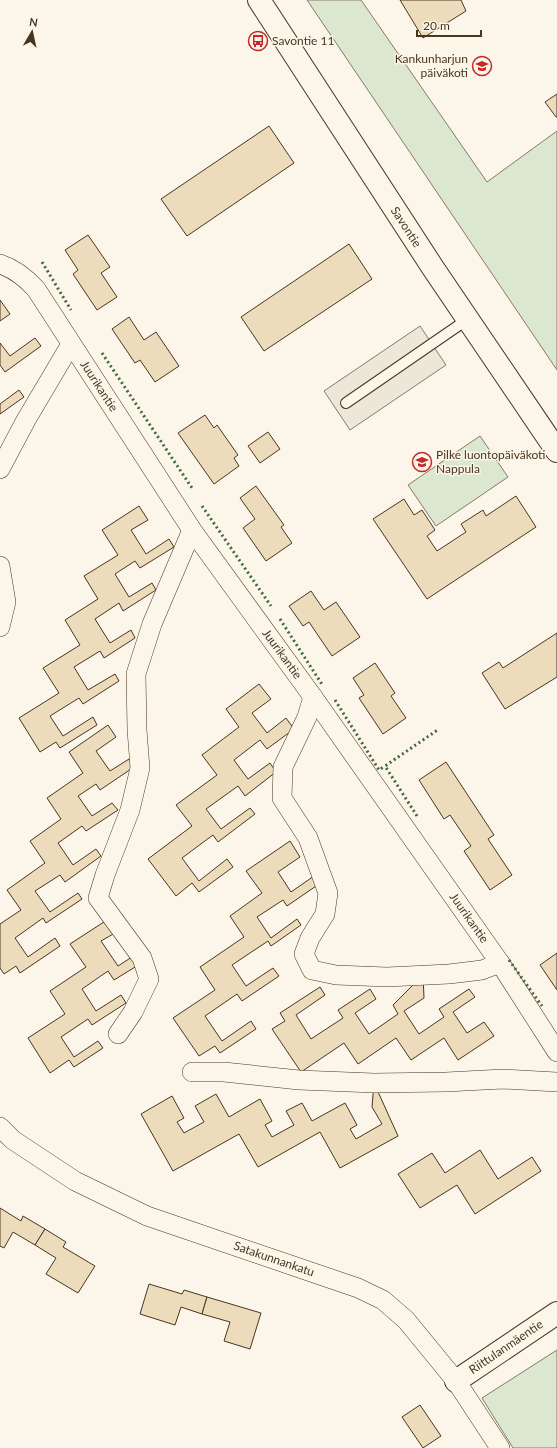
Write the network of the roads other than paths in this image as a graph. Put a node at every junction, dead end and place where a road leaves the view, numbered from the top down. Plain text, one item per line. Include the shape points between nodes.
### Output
1 (259, 0) edge
2 (0, 264) edge
3 (468, 319) junction
4 (71, 344) junction
5 (346, 403) dead end
6 (557, 451) edge
7 (0, 469) edge
8 (192, 530) junction
9 (0, 566) edge
10 (0, 627) edge
11 (313, 696) junction
12 (500, 964) junction
13 (118, 1034) dead end
14 (557, 1052) edge
15 (192, 1072) dead end
16 (557, 1082) edge
17 (0, 1127) edge
18 (557, 1313) edge
19 (456, 1381) junction
20 (500, 1448) edge

1 - 3 street, Savontie
2 - 4 street, Juurikantie via 24,277 36,289
3 - 5 lane
3 - 6 street, Savontie
4 - 7 street
4 - 8 street, Juurikantie
8 - 11 street, Juurikantie
8 - 13 street via 152,624 136,674 140,768 130,810 98,898 142,958 149,979 133,1012
9 - 10 street via 6,602
11 - 12 street, Juurikantie
11 - 12 street via 307,717 284,767 282,798 308,838 328,893 325,914 310,938 304,954 312,970 336,975 387,977 449,974 482,970
12 - 14 street, Juurikantie
15 - 16 street via 374,1083 503,1079
17 - 19 street, Satakunnankatu via 13,1140 75,1181 147,1216 358,1288 383,1300 406,1320
18 - 19 street, Riittulanmäentie
19 - 20 street, Satakunnankatu

